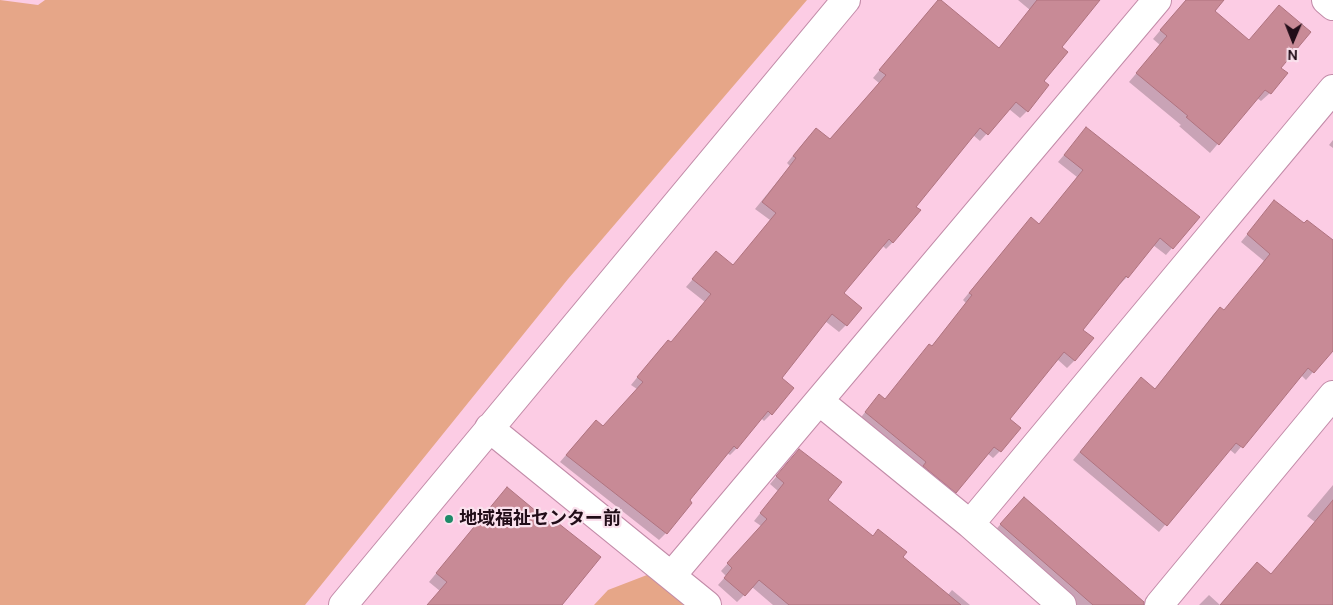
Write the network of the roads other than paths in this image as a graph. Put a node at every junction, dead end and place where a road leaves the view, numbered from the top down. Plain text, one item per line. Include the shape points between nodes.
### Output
1 (846, 0) edge
2 (1157, 0) edge
3 (1326, 0) edge
4 (1333, 6) edge
5 (1333, 89) edge
6 (1333, 395) edge
7 (819, 401) junction
8 (489, 428) junction
9 (970, 524) junction
10 (672, 575) junction
11 (343, 605) edge
12 (707, 605) edge
13 (1062, 605) edge
14 (1159, 605) edge

1 - 8 street
2 - 7 street
3 - 4 street
5 - 9 street
6 - 14 street
7 - 9 street
7 - 10 street
8 - 10 street
8 - 11 street
9 - 13 street
10 - 12 street

